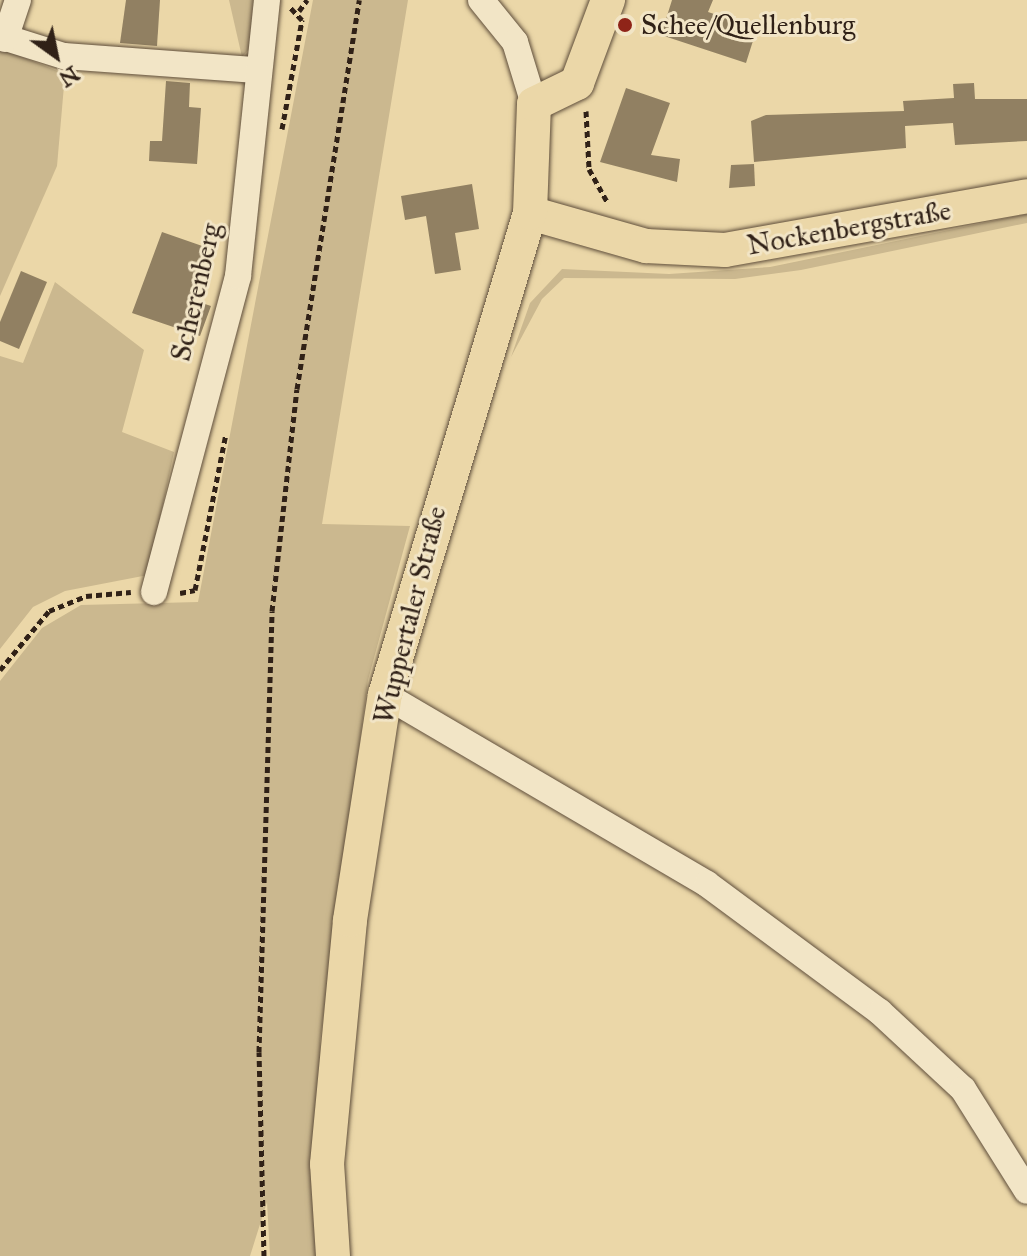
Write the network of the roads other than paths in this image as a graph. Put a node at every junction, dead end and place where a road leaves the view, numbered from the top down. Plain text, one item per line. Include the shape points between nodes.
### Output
1 (18, 0) edge
2 (267, 0) edge
3 (481, 0) edge
4 (608, 0) edge
5 (3, 38) edge
6 (256, 70) junction
7 (534, 104) junction
8 (1027, 196) edge
9 (530, 213) junction
10 (150, 592) road end
11 (385, 695) junction
12 (1027, 1191) edge
13 (333, 1256) edge

1 - 5 street
2 - 6 street, Scherenberg
3 - 7 street, Wuppertaler Straße via 515,42
4 - 7 main road via 577,83
5 - 6 street via 64,56
6 - 10 street, Scherenberg via 238,276
7 - 9 main road, Wuppertaler Straße
8 - 9 main road, Nockenbergstraße via 725,250 623,241
9 - 11 main road, Wuppertaler Straße
11 - 12 street via 707,884 880,1012 963,1089
11 - 13 main road, Wuppertaler Straße via 350,920 327,1164

